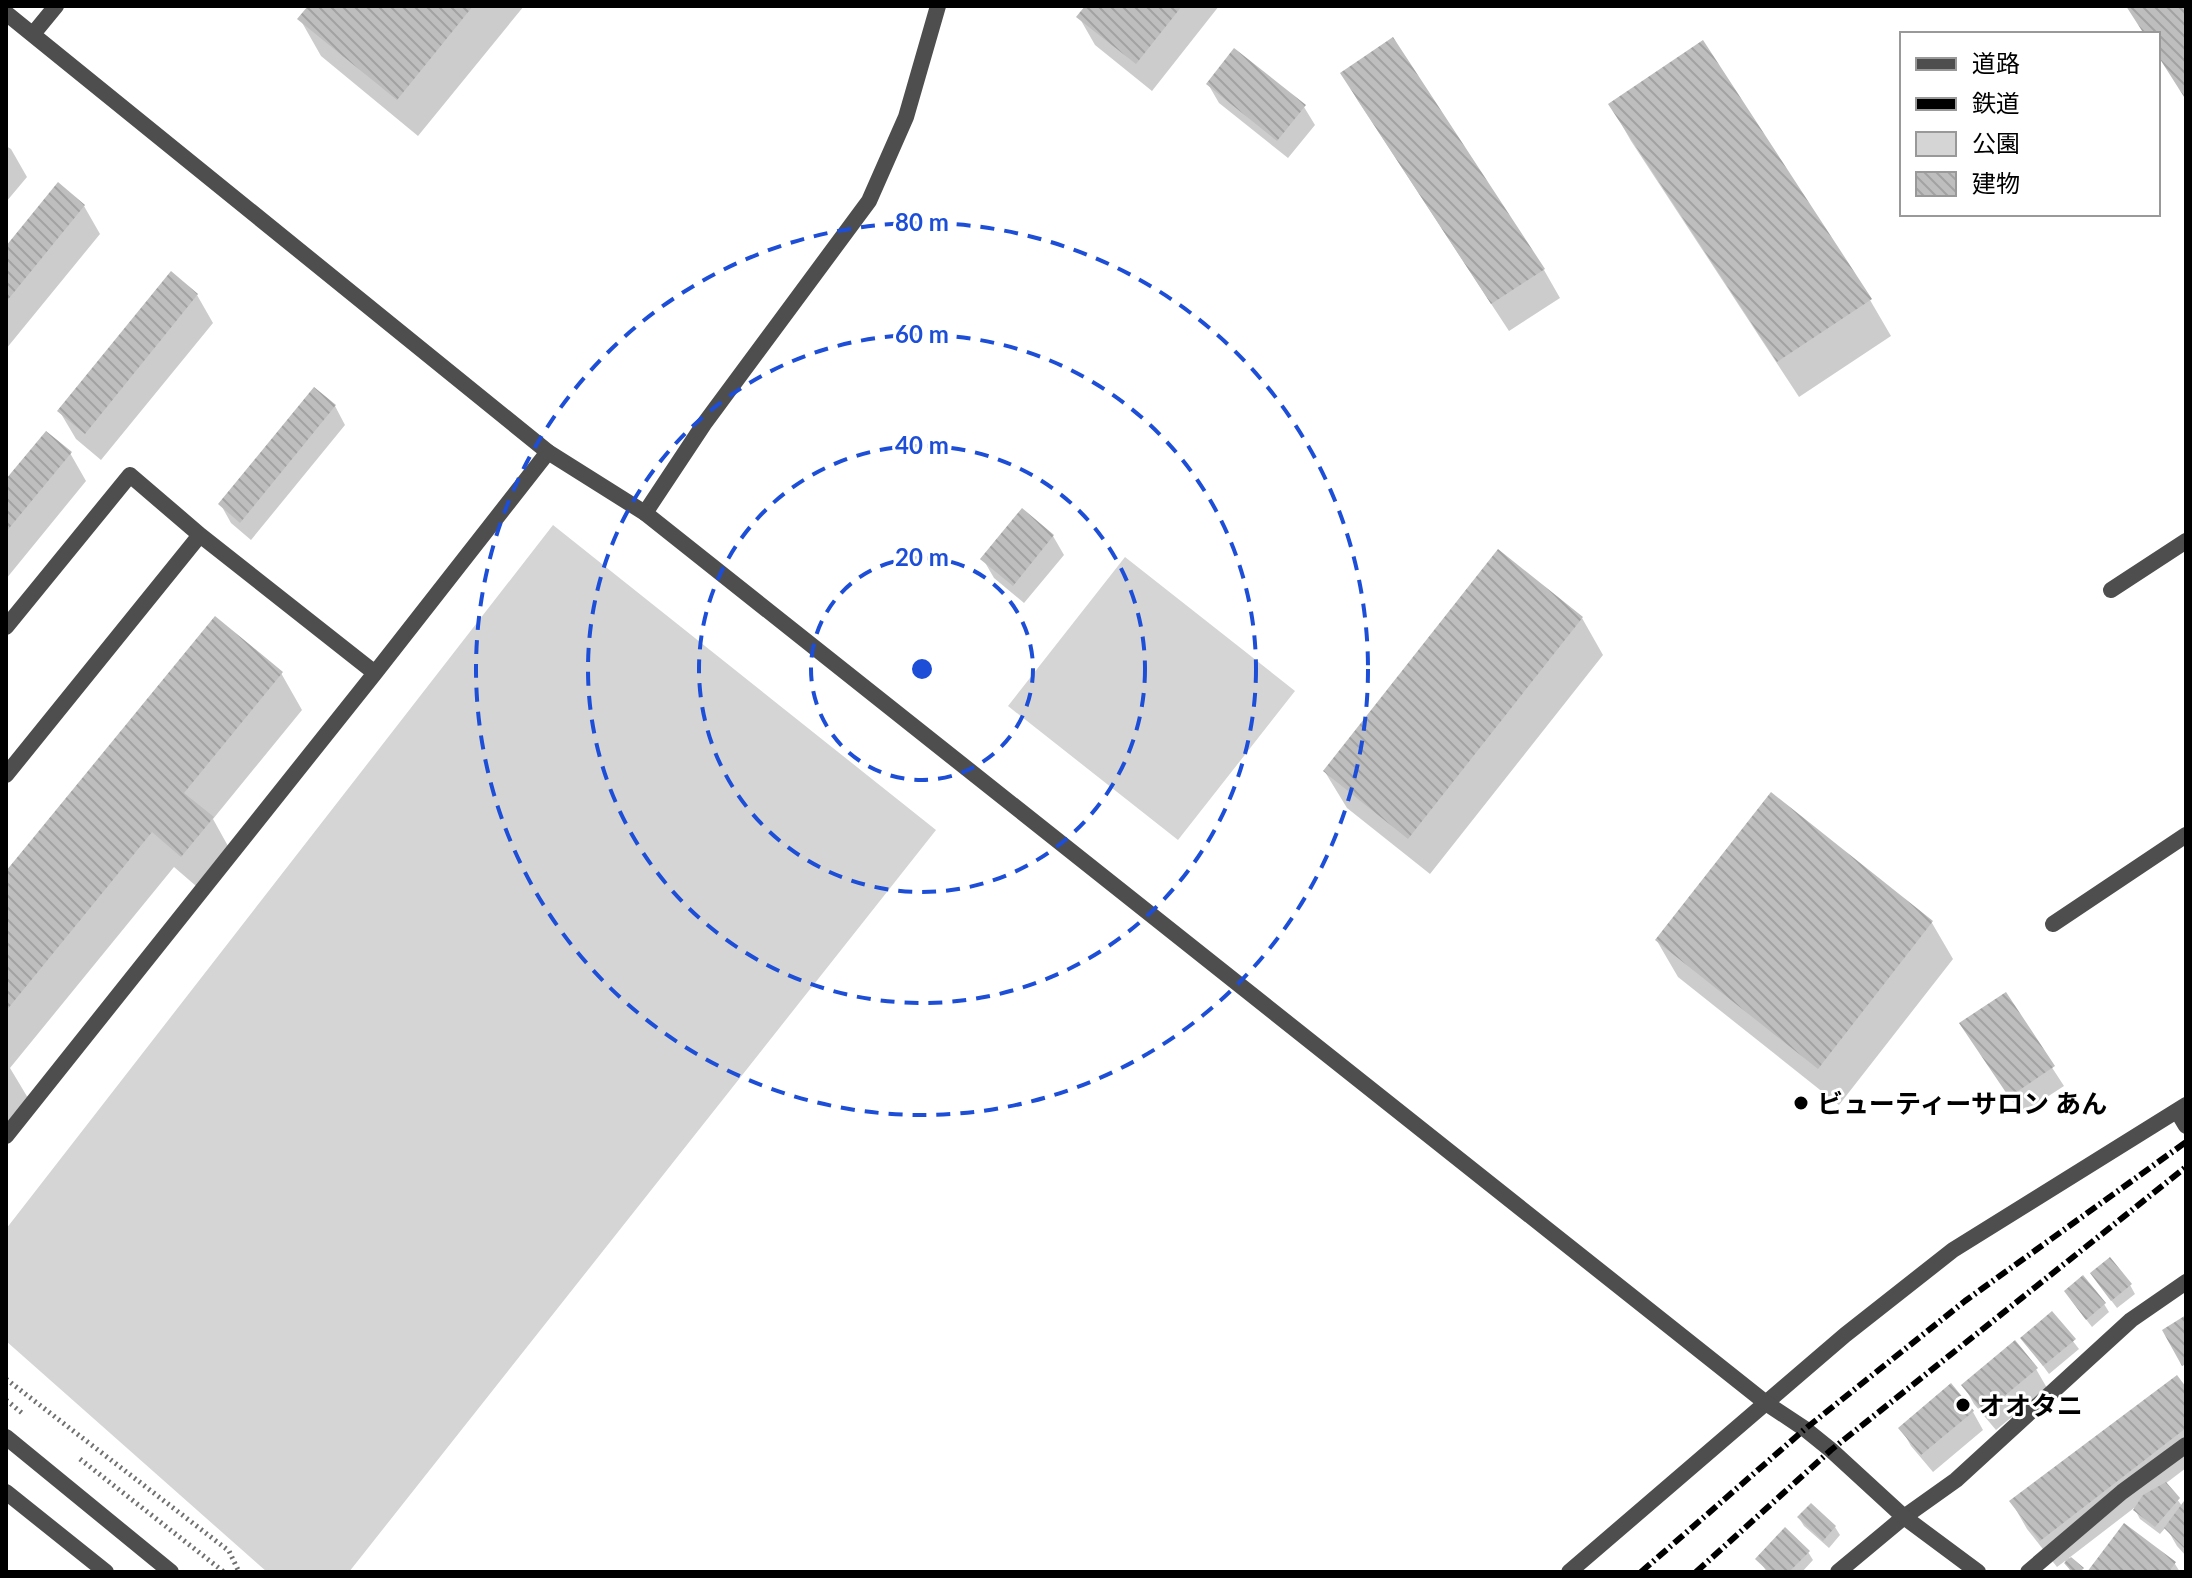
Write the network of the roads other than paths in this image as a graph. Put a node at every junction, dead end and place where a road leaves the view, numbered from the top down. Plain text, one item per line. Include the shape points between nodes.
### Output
1 (56, 6) edge
2 (938, 6) edge
3 (6, 13) edge
4 (33, 34) junction
5 (548, 452) junction
6 (645, 513) junction
7 (200, 535) junction
8 (2186, 541) edge
9 (2111, 590) dead end
10 (6, 627) edge
11 (375, 673) junction
12 (6, 775) edge
13 (2186, 835) edge
14 (2053, 924) dead end
15 (2181, 1108) edge
16 (2186, 1126) edge
17 (6, 1136) edge
18 (2186, 1282) edge
19 (1766, 1403) junction
20 (6, 1437) edge
21 (2186, 1445) edge
22 (6, 1492) edge
23 (1904, 1517) junction
24 (106, 1572) edge
25 (171, 1572) edge
26 (1569, 1572) edge
27 (1838, 1572) edge
28 (1978, 1572) edge
29 (2028, 1572) edge

1 - 4 street
2 - 6 street via 906,117 869,201
3 - 4 street
4 - 5 street
5 - 6 street
5 - 11 street
6 - 19 street
7 - 10 street via 130,475
7 - 11 street
7 - 12 street
8 - 9 street
11 - 17 street
13 - 14 street
15 - 16 street
15 - 19 street via 1953,1250
18 - 23 street via 2131,1320 1956,1480
19 - 23 street via 1831,1450
19 - 26 street
20 - 25 street
21 - 29 street
22 - 24 street
23 - 27 street
23 - 28 street

